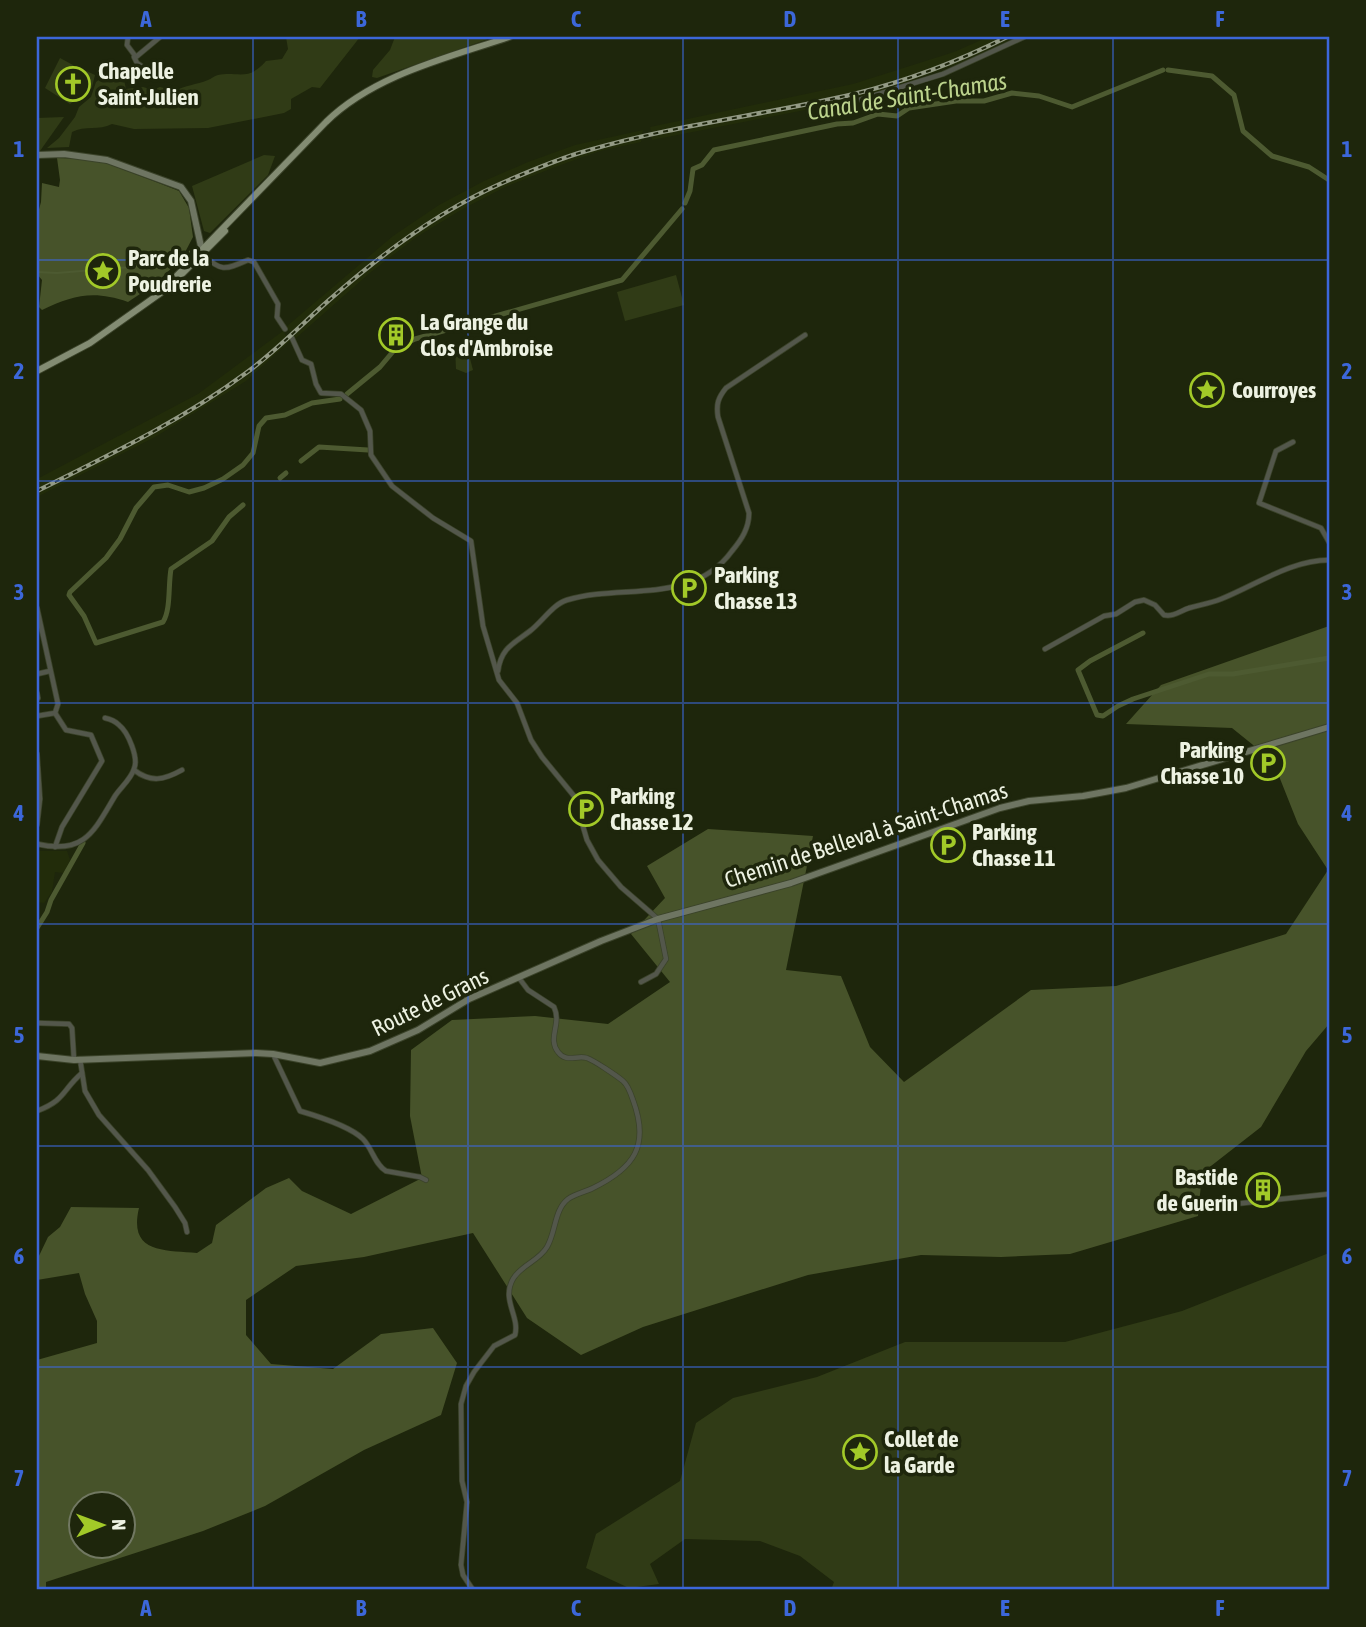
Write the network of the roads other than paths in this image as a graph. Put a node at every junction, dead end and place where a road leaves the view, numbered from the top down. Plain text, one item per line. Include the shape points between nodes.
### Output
1 (128, 37) edge
2 (160, 37) edge
3 (509, 37) edge
4 (1024, 37) edge
5 (130, 50) junction
6 (164, 77) dead end
7 (853, 102) dead end
8 (37, 155) edge
9 (253, 198) junction
10 (202, 251) junction
11 (159, 294) junction
12 (285, 329) dead end
13 (805, 335) dead end
14 (292, 338) dead end
15 (37, 371) edge
16 (1293, 442) dead end
17 (1329, 542) edge
18 (1329, 560) edge
19 (37, 608) edge
20 (1045, 649) dead end
21 (50, 671) junction
22 (498, 672) junction
23 (37, 674) edge
24 (37, 693) edge
25 (38, 698) edge
26 (55, 713) junction
27 (37, 716) edge
28 (105, 718) dead end
29 (1329, 727) edge
30 (37, 754) edge
31 (182, 770) dead end
32 (134, 771) junction
33 (37, 825) edge
34 (37, 843) edge
35 (55, 847) junction
36 (658, 919) junction
37 (519, 978) junction
38 (641, 982) dead end
39 (37, 1023) edge
40 (273, 1054) junction
41 (37, 1056) edge
42 (77, 1060) junction
43 (82, 1073) junction
44 (37, 1111) edge
45 (426, 1180) dead end
46 (1329, 1194) edge
47 (1216, 1206) dead end
48 (187, 1232) dead end
49 (473, 1590) edge

1 - 5 street
2 - 5 street via 136,57
3 - 9 main road via 356,96
4 - 7 street via 943,74
5 - 6 street via 137,63
8 - 10 street via 107,160 181,187 192,204
9 - 10 main road
9 - 10 main road
10 - 11 main road
10 - 11 main road via 178,280
10 - 12 street via 214,265 224,268 254,262 278,303 277,317
11 - 15 main road via 90,343
13 - 22 street via 719,397 718,418 749,513 749,524 729,556 708,574 658,591 559,603 505,649
14 - 22 street via 302,360 311,364 321,393 341,394 361,410 370,431 370,455 386,479 433,518 471,541 483,626
16 - 17 street via 1276,451 1259,503 1321,528
18 - 20 street via 1298,565 1173,616 1144,600 1135,602
19 - 21 street
21 - 23 street
21 - 26 street via 58,704
22 - 36 street via 521,710 531,740 574,796 586,839 598,860
24 - 25 street
26 - 27 street
26 - 35 street via 66,730 91,735 102,761
28 - 32 street via 125,732 135,759
29 - 36 street, Chemin de Belleval à Saint-Chamas via 1126,788 1000,808 791,883
30 - 33 street
31 - 32 street via 152,780
32 - 35 street via 94,831 64,848
34 - 35 street
36 - 37 street, Route de Grans
36 - 38 street via 666,959 656,974
37 - 40 street, Route de Grans via 370,1051 320,1063
37 - 49 street via 554,1007 558,1023 554,1044 559,1053 571,1059 586,1058 625,1082 640,1124 640,1146 615,1176 568,1199 558,1211 544,1253 512,1280 508,1296 515,1335 494,1346 470,1379 461,1404 461,1481 467,1502 461,1565
39 - 42 street via 69,1024
40 - 42 street, Route de Grans
40 - 45 street via 300,1111 361,1136 381,1168
41 - 42 street, Route de Grans
42 - 43 street
43 - 44 street via 61,1098
43 - 48 street via 85,1091 99,1115 176,1207
46 - 47 street

